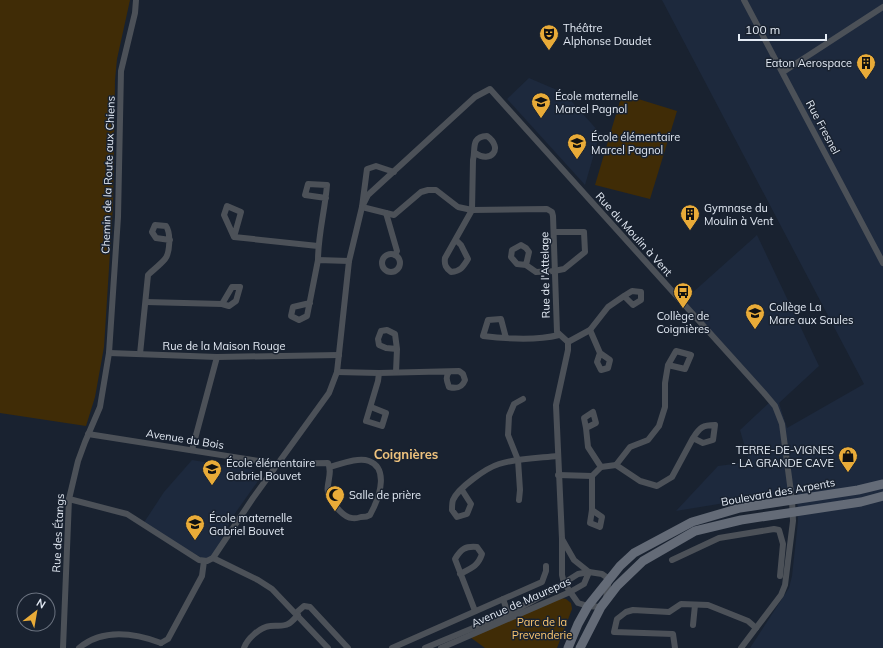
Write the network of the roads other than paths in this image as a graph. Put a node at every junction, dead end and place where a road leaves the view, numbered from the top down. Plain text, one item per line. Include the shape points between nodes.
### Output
1 (136, 0) edge
2 (744, 0) edge
3 (883, 7) edge
4 (783, 72) junction
5 (475, 153) dead end
6 (394, 172) junction
7 (326, 198) dead end
8 (362, 207) junction
9 (472, 210) junction
10 (386, 213) junction
11 (554, 232) junction
12 (234, 237) junction
13 (170, 240) dead end
14 (456, 240) junction
15 (318, 246) junction
16 (395, 255) dead end
17 (318, 260) junction
18 (349, 261) junction
19 (883, 263) edge
20 (526, 264) dead end
21 (554, 272) junction
22 (624, 296) dead end
23 (146, 302) junction
24 (310, 303) dead end
25 (222, 304) dead end
26 (590, 330) junction
27 (559, 335) junction
28 (506, 338) dead end
29 (568, 342) junction
30 (397, 349) dead end
31 (109, 353) junction
32 (600, 353) dead end
33 (140, 354) junction
34 (339, 355) junction
35 (217, 357) junction
36 (668, 365) dead end
37 (337, 372) junction
38 (396, 372) junction
39 (449, 372) dead end
40 (379, 373) junction
41 (523, 399) dead end
42 (371, 408) dead end
43 (586, 428) dead end
44 (88, 434) junction
45 (693, 438) dead end
46 (192, 450) junction
47 (558, 456) junction
48 (518, 460) junction
49 (278, 464) junction
50 (616, 465) junction
51 (330, 467) junction
52 (601, 467) junction
53 (558, 475) junction
54 (592, 476) junction
55 (883, 484) edge
56 (462, 490) dead end
57 (883, 496) edge
58 (69, 499) junction
59 (519, 500) dead end
60 (792, 500) junction
61 (592, 510) dead end
62 (793, 512) junction
63 (562, 539) junction
64 (786, 545) junction
65 (213, 558) junction
66 (672, 560) dead end
67 (204, 561) junction
68 (546, 566) dead end
69 (589, 572) junction
70 (460, 574) junction
71 (780, 576) dead end
72 (609, 579) junction
73 (564, 583) junction
74 (570, 592) junction
75 (503, 599) junction
76 (606, 599) junction
77 (695, 605) junction
78 (588, 606) junction
79 (601, 607) junction
80 (475, 612) junction
81 (508, 613) junction
82 (297, 614) junction
83 (693, 625) dead end
84 (756, 628) junction
85 (162, 646) edge
86 (395, 647) edge
87 (63, 648) edge
88 (79, 648) edge
89 (244, 648) edge
90 (328, 648) edge
91 (348, 648) edge
92 (425, 648) edge
93 (441, 648) edge
94 (568, 648) edge
95 (580, 648) edge
96 (675, 648) edge
97 (741, 648) edge

1 - 31 street, Chemin de la Route aux Chiens via 121,71 118,217
2 - 4 street, Rue Fresnel
3 - 4 street
4 - 19 street, Rue Fresnel
5 - 9 street
6 - 8 street, Rue du Moulin à Vent via 368,195
6 - 8 street via 376,166 367,169
6 - 60 street, Rue du Moulin à Vent via 475,97 490,89 775,406 784,434
7 - 15 street
8 - 10 street
8 - 18 street
9 - 10 street, Rue de l'Attelage via 458,207 436,190 428,190 420,192 394,215
9 - 11 street, Rue de l'Attelage via 547,209 552,212
9 - 14 street
10 - 16 street via 397,251
11 - 21 street, Rue de l'Attelage
11 - 21 street via 584,232 585,252 564,269
12 - 12 street via 224,215 226,206 241,212
12 - 15 street
13 - 23 street via 166,258 148,275
14 - 14 street via 444,264 451,272 458,272 468,259
15 - 17 street
17 - 18 street
17 - 24 street
18 - 34 street
20 - 21 street via 536,272
21 - 27 street, Rue de l'Attelage
22 - 26 street via 608,307
23 - 25 street
23 - 33 street
26 - 29 street
26 - 32 street
27 - 28 street via 548,338
27 - 29 street
29 - 47 street via 556,405
30 - 38 street
31 - 33 street, Rue de la Maison Rouge
31 - 44 street, Rue des Étangs via 100,407
33 - 35 street, Rue de la Maison Rouge
34 - 35 street, Rue de la Maison Rouge
34 - 37 street
35 - 46 street
36 - 50 street via 665,407 658,426 648,440 630,447
37 - 40 street
37 - 49 street via 329,393
38 - 39 street
38 - 40 street
40 - 42 street
41 - 48 street via 514,404 509,416 508,435
43 - 52 street via 588,447
44 - 46 street, Avenue du Bois
44 - 58 street, Rue des Étangs via 78,461
45 - 50 street via 672,477 657,486 640,481
46 - 49 street, Avenue du Bois
47 - 48 street
47 - 53 street
48 - 56 street via 498,464 470,480
48 - 59 street
49 - 51 street, Avenue du Bois via 323,462 328,463
49 - 65 street
50 - 52 street
51 - 51 street via 364,460 376,466 382,485 380,496 370,515 352,518 344,515 329,497
52 - 54 street
53 - 54 street
53 - 63 street
54 - 61 street
55 - 60 street, Boulevard des Arpents
57 - 62 street, Boulevard des Arpents via 861,502
58 - 67 street via 127,514
58 - 87 street, Rue des Étangs
60 - 62 street, Rue du Moulin à Vent
60 - 72 street, Boulevard des Arpents via 740,508 692,522 634,553
62 - 64 street, Rue du Moulin à Vent
62 - 76 street, Boulevard des Arpents via 741,520 695,531 643,561
63 - 69 street via 574,560
63 - 73 street
64 - 66 street via 779,530 774,529 719,538
64 - 71 street
64 - 84 street via 785,585 781,595
65 - 67 street
65 - 82 street via 272,589
67 - 85 street via 202,576
68 - 75 street via 542,582
69 - 72 street via 602,574
69 - 73 street, Avenue de Maurepas via 578,574
69 - 74 street, Avenue de Maurepas via 584,584
70 - 70 street via 455,559 460,550 470,546 477,547 482,554 479,563
70 - 80 street
72 - 76 street
72 - 78 street, Boulevard des Arpents
73 - 74 street
73 - 81 street, Avenue de Maurepas
74 - 78 street via 578,602
74 - 93 street, Avenue de Maurepas
75 - 80 street
75 - 81 street
76 - 79 street, Boulevard des Arpents
77 - 83 street
77 - 84 street via 708,605 748,621
77 - 96 street via 681,604 669,612 633,610 617,619 614,632 673,634
78 - 79 street
78 - 94 street, Boulevard des Arpents
79 - 95 street, Boulevard des Arpents
80 - 86 street
81 - 92 street, Avenue de Maurepas
82 - 89 street via 289,624 263,628
82 - 90 street
82 - 91 street via 304,606 310,607
84 - 97 street
85 - 88 street via 148,638 120,633 90,640

